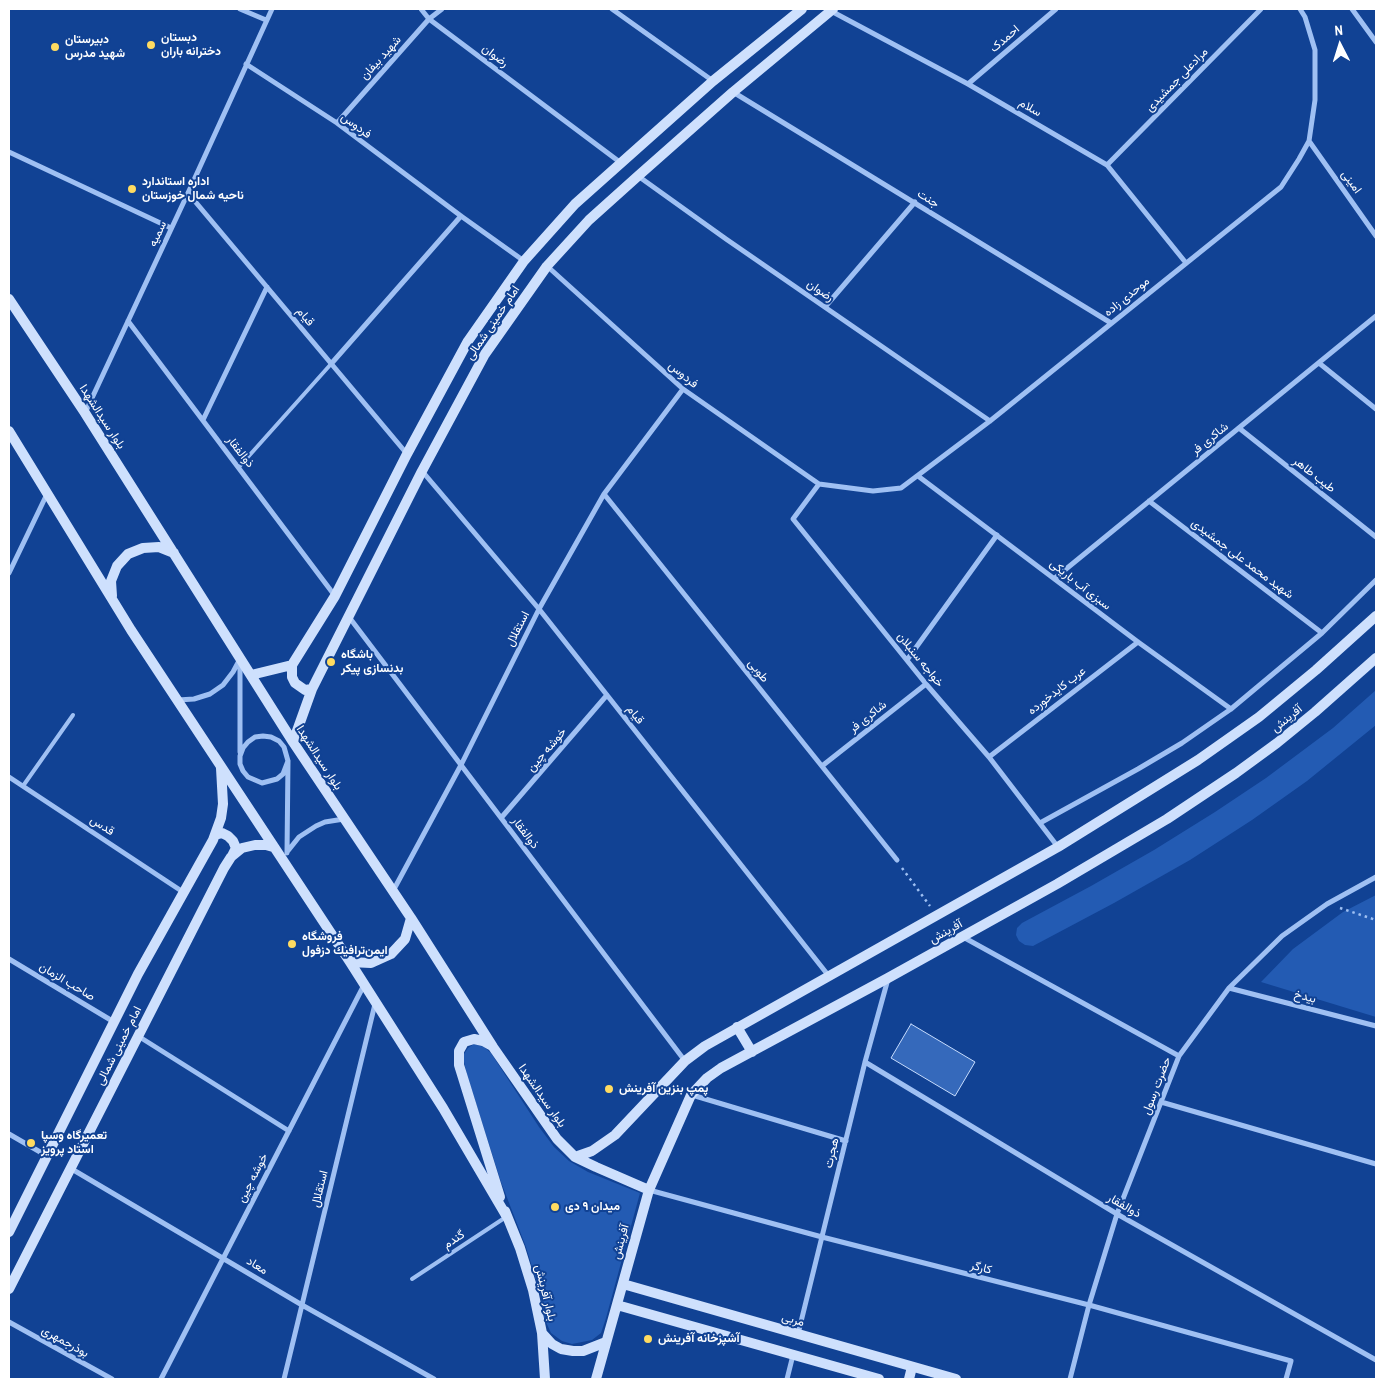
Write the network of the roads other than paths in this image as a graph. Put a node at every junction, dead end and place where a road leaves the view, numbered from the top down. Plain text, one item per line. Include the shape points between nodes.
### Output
1 (240, 9) edge
2 (272, 9) edge
3 (421, 9) edge
4 (442, 9) edge
5 (612, 9) edge
6 (802, 9) edge
7 (1056, 9) edge
8 (1260, 9) edge
9 (1300, 9) edge
10 (1352, 9) edge
11 (832, 10) edge
12 (429, 19) junction
13 (266, 20) junction
14 (1376, 42) edge
15 (246, 64) junction
16 (713, 81) junction
17 (968, 84) junction
18 (733, 92) junction
19 (337, 123) junction
20 (1308, 141) junction
21 (9, 152) edge
22 (621, 163) junction
23 (1107, 165) junction
24 (638, 176) junction
25 (188, 193) junction
26 (915, 202) junction
27 (460, 216) junction
28 (172, 228) junction
29 (1376, 236) edge
30 (524, 261) junction
31 (1186, 263) junction
32 (547, 266) junction
33 (267, 288) junction
34 (9, 299) edge
35 (825, 306) junction
36 (12, 313) edge
37 (1376, 316) edge
38 (128, 321) junction
39 (1111, 323) junction
40 (1318, 363) junction
41 (331, 364) junction
42 (683, 390) junction
43 (1376, 409) edge
44 (85, 413) junction
45 (203, 420) junction
46 (990, 421) junction
47 (1239, 428) junction
48 (9, 431) edge
49 (407, 454) junction
50 (239, 467) junction
51 (422, 471) junction
52 (918, 476) junction
53 (819, 484) junction
54 (48, 493) junction
55 (604, 494) junction
56 (1149, 501) junction
57 (997, 535) junction
58 (1376, 537) edge
59 (174, 553) junction
60 (9, 573) edge
61 (1055, 578) junction
62 (1376, 580) edge
63 (335, 596) junction
64 (112, 597) junction
65 (539, 609) junction
66 (1376, 616) edge
67 (349, 617) junction
68 (1322, 633) junction
69 (1138, 642) junction
70 (240, 658) junction
71 (1376, 658) edge
72 (907, 660) junction
73 (292, 665) junction
74 (251, 675) junction
75 (926, 684) junction
76 (312, 690) junction
77 (607, 695) junction
78 (178, 700) junction
79 (1231, 709) junction
80 (73, 715) dead end
81 (293, 742) junction
82 (240, 756) junction
83 (989, 757) junction
84 (288, 761) junction
85 (221, 764) junction
86 (461, 765) junction
87 (822, 766) junction
88 (9, 776) edge
89 (23, 786) junction
90 (501, 818) junction
91 (345, 819) junction
92 (1040, 823) junction
93 (215, 835) junction
94 (273, 847) junction
95 (1058, 847) junction
96 (231, 857) junction
97 (285, 857) junction
98 (897, 860) road end
99 (1376, 877) edge
100 (184, 892) junction
101 (393, 892) junction
102 (411, 918) junction
103 (962, 937) junction
104 (9, 959) edge
105 (350, 962) junction
106 (828, 975) junction
107 (888, 978) junction
108 (364, 985) junction
109 (1229, 988) junction
110 (375, 1004) junction
111 (114, 1022) junction
112 (1376, 1026) edge
113 (737, 1027) junction
114 (138, 1036) junction
115 (493, 1047) junction
116 (752, 1052) junction
117 (1179, 1056) junction
118 (685, 1061) junction
119 (865, 1062) junction
120 (691, 1095) junction
121 (1161, 1102) junction
122 (289, 1131) junction
123 (9, 1134) edge
124 (846, 1141) junction
125 (47, 1156) junction
126 (575, 1156) junction
127 (1376, 1164) edge
128 (70, 1168) junction
129 (649, 1190) junction
130 (1118, 1214) junction
131 (507, 1217) junction
132 (9, 1232) edge
133 (822, 1237) junction
134 (224, 1258) junction
135 (412, 1280) dead end
136 (622, 1288) junction
137 (9, 1289) edge
138 (302, 1304) junction
139 (618, 1305) junction
140 (1089, 1305) junction
141 (9, 1322) edge
142 (542, 1333) junction
143 (798, 1334) junction
144 (606, 1342) junction
145 (793, 1355) junction
146 (1376, 1360) edge
147 (912, 1367) junction
148 (112, 1379) edge
149 (161, 1379) edge
150 (284, 1379) edge
151 (434, 1379) edge
152 (545, 1379) edge
153 (596, 1379) edge
154 (787, 1379) edge
155 (879, 1379) edge
156 (909, 1379) edge
157 (956, 1379) edge
158 (1070, 1379) edge
159 (1286, 1379) edge

1 - 13 street
2 - 13 street, سمیه
3 - 12 street, رضوان
4 - 12 street, شهید بیفان
5 - 16 street
6 - 16 main road, امام خمینی شمالی
7 - 17 street, احمدک
8 - 23 street, مرادعلی جمشیدی
9 - 20 street, موحدی زاده via 1315,50 1315,100
10 - 14 street
11 - 17 street, سلام
11 - 18 main road, امام خمینی شمالی
12 - 19 street, شهید بیفان
12 - 22 street, رضوان
13 - 15 street, سمیه
15 - 19 street, فردوس
15 - 25 street, سمیه
16 - 22 main road, امام خمینی شمالی
17 - 23 street, سلام
18 - 24 main road, امام خمینی شمالی
18 - 26 street, جنت
19 - 27 street, فردوس
20 - 29 street, امینی
20 - 31 street, موحدی زاده via 1281,187
21 - 28 street
22 - 30 main road, امام خمینی شمالی via 575,204
23 - 31 street, سلام
24 - 32 main road, امام خمینی شمالی via 589,220
24 - 35 street, رضوان
25 - 28 street, سمیه
25 - 33 street, قیام
26 - 35 street
26 - 39 street, جنت
27 - 30 street, فردوس
27 - 41 street
28 - 38 street, سمیه
30 - 49 main road, امام خمینی شمالی via 468,341
31 - 39 street, موحدی زاده
32 - 42 street, فردوس
32 - 51 main road, امام خمینی شمالی via 485,354
33 - 41 street, قیام
33 - 45 street
34 - 36 main road, بلوار سیدالشهدا
35 - 46 street, رضوان
36 - 44 main road, بلوار سیدالشهدا
37 - 40 street, شاکری فر
38 - 44 street, سمیه
38 - 45 street, ذوالفقار
39 - 46 street, موحدی زاده
40 - 43 street
40 - 47 street, شاکری فر
41 - 49 street, قیام
41 - 50 lane
42 - 53 street, فردوس
42 - 55 street, استقلال
44 - 59 main road, بلوار سیدالشهدا
45 - 50 street, ذوالفقار
46 - 52 street, موحدی زاده
47 - 56 street, شاکری فر
47 - 58 street, طیب طاهر
48 - 54 main road
49 - 63 main road, امام خمینی شمالی
50 - 63 street, ذوالفقار
51 - 65 street, قیام
51 - 67 main road, امام خمینی شمالی
52 - 53 street, موحدی زاده via 901,488 873,491
52 - 57 street, سبزی آب باریکی
53 - 72 street, خواجه سنبلان via 794,519
54 - 60 street
54 - 64 main road
55 - 65 street, استقلال
55 - 87 street, طوبی
56 - 61 street, شاکری فر
56 - 68 street, شهید محمد علی جمشیدی
57 - 61 street, سبزی آب باریکی
57 - 72 street
59 - 64 main road via 159,547 143,548 128,554 117,566 111,581
59 - 70 main road, بلوار سیدالشهدا
61 - 69 street, سبزی آب باریکی
62 - 68 street
63 - 73 main road, امام خمینی شمالی
64 - 78 main road
65 - 77 street, قیام
65 - 86 street, استقلال
66 - 95 main road, آفرینش via 1259,717 1190,765
67 - 76 main road, امام خمینی شمالی
67 - 86 street, ذوالفقار
68 - 79 street
69 - 79 street, سبزی آب باریکی
69 - 83 street, عرب کایدخورده
70 - 74 main road, بلوار سیدالشهدا
70 - 78 street via 234,672 210,694
70 - 82 street
71 - 103 main road, آفرینش via 1316,712 1236,773 1167,819
72 - 75 street, خواجه سنبلان
73 - 74 main road
73 - 76 main road via 295,683
74 - 81 main road, بلوار سیدالشهدا
75 - 83 street, خواجه سنبلان
75 - 87 street, شاکری فر
76 - 81 main road, امام خمینی شمالی
77 - 90 street, خوشه چین
77 - 106 street, قیام
78 - 85 main road
79 - 92 street via 1138,770
80 - 89 lane
81 - 91 main road, بلوار سیدالشهدا
82 - 84 street via 248,742 263,736 279,741
82 - 84 street via 243,771 262,783 283,774
83 - 92 street, خواجه سنبلان
84 - 97 street
85 - 93 main road, امام خمینی شمالی via 223,804
85 - 94 main road
86 - 90 street, ذوالفقار
86 - 101 street, استقلال
87 - 98 street, طوبی
88 - 89 street, قدس
89 - 100 street, قدس
90 - 118 street, ذوالفقار
91 - 97 street via 316,826 299,837
91 - 101 main road, بلوار سیدالشهدا
92 - 95 street, خواجه سنبلان
93 - 96 main road via 228,836 233,841 236,848
93 - 100 main road, امام خمینی شمالی
94 - 96 main road via 255,845 242,848
94 - 97 main road
95 - 106 main road, آفرینش
96 - 114 main road, امام خمینی شمالی via 204,903
97 - 105 main road
99 - 109 street, حضرت رسول via 1327,904 1282,936
100 - 111 main road, امام خمینی شمالی
101 - 102 main road, بلوار سیدالشهدا
102 - 105 main road via 405,939 390,954 371,963
102 - 115 main road, بلوار سیدالشهدا
103 - 107 main road, آفرینش
103 - 117 street
104 - 111 street, صاحب الزمان
105 - 108 main road
106 - 113 main road, آفرینش
107 - 116 main road, آفرینش
107 - 119 street, هجرت
108 - 110 main road
108 - 122 street, خوشه چین
109 - 112 street, بیدخ
109 - 117 street, حضرت رسول
110 - 131 main road via 443,1108
110 - 138 street, استقلال
111 - 125 main road, امام خمینی شمالی
113 - 116 main road
113 - 118 main road, آفرینش
114 - 122 street
114 - 128 main road, امام خمینی شمالی
115 - 126 main road, بلوار سیدالشهدا via 557,1139
115 - 131 main road via 474,1039 464,1042 459,1051 459,1065
116 - 120 main road, آفرینش via 714,1073
117 - 121 street, حضرت رسول
118 - 126 main road, آفرینش via 615,1135 592,1151
119 - 124 street, هجرت
119 - 130 street, ذوالفقار
120 - 124 street
120 - 129 main road, آفرینش
121 - 127 street
121 - 130 street, حضرت رسول
122 - 134 street, خوشه چین
123 - 125 street
124 - 133 street, هجرت
125 - 132 main road, امام خمینی شمالی
126 - 129 main road, بلوار سیدالشهدا
128 - 134 street, معاد
128 - 137 main road, امام خمینی شمالی
129 - 133 street, کارگر
129 - 136 main road, آفرینش
130 - 140 street, حضرت رسول
130 - 146 street, ذوالفقار
131 - 135 lane, گندم
131 - 142 main road, بلوار آفرینش via 533,1290
133 - 140 street, کارگر
133 - 143 street, هجرت
134 - 138 street, معاد
134 - 149 street, خوشه چین
136 - 139 main road
136 - 143 main road, مربی
138 - 150 street, استقلال
138 - 151 street, معاد
139 - 144 main road
139 - 145 main road
140 - 158 street, حضرت رسول
140 - 159 street, کارگر via 1291,1361
141 - 148 street, بوذرجمهری
142 - 144 main road via 561,1350 583,1351
142 - 152 main road, بلوار آفرینش
143 - 147 main road, مربی
144 - 153 main road
145 - 154 street
145 - 155 main road
147 - 156 main road
147 - 157 main road, مربی

